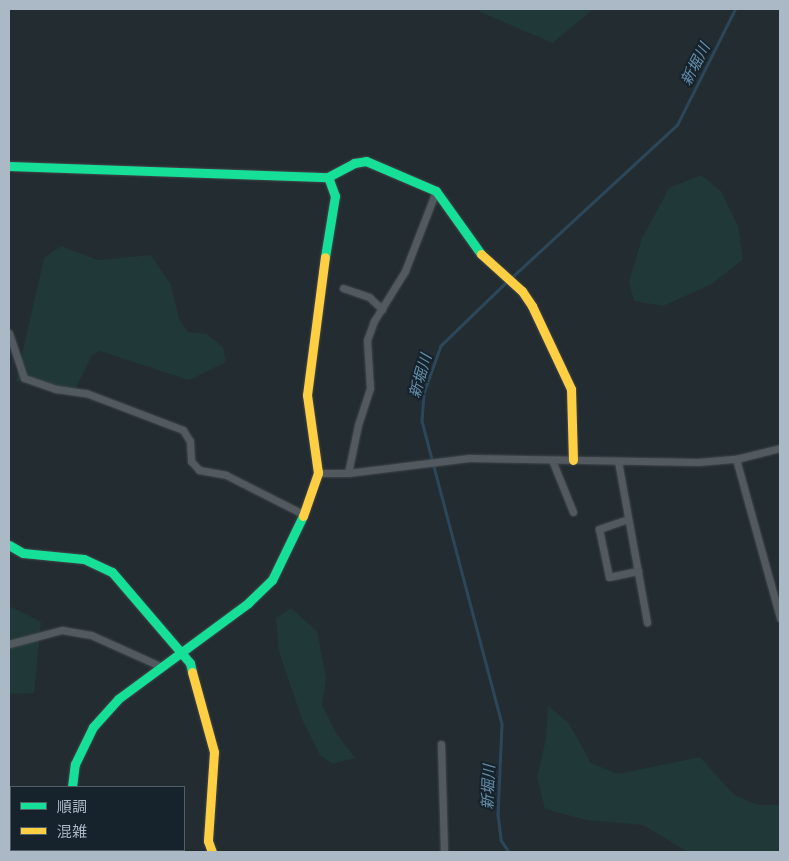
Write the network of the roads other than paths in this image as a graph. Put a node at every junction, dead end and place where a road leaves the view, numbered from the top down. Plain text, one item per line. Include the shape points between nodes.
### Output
1 (9, 166) edge
2 (328, 177) junction
3 (436, 191) junction
4 (343, 288) dead end
5 (382, 309) junction
6 (9, 332) edge
7 (780, 448) edge
8 (736, 459) junction
9 (552, 460) junction
10 (573, 460) junction
11 (618, 461) junction
12 (318, 473) junction
13 (348, 473) junction
14 (573, 512) dead end
15 (302, 514) junction
16 (628, 519) junction
17 (9, 544) edge
18 (638, 571) junction
19 (780, 618) edge
20 (647, 622) dead end
21 (9, 644) edge
22 (182, 652) junction
23 (160, 666) junction
24 (441, 744) dead end
25 (72, 786) edge
26 (212, 852) edge
27 (444, 852) edge

1 - 2 street
2 - 3 street via 354,163 366,161
2 - 12 street via 335,196 311,349 308,395
3 - 5 street via 405,271
3 - 10 street via 486,260 522,291 532,306 571,389
4 - 5 street via 369,297
5 - 13 street via 367,340 370,388
6 - 15 street via 24,378 56,389 86,393 184,430 190,441 191,461 199,470 226,475
7 - 8 street
8 - 11 street
8 - 19 street
9 - 10 street
9 - 13 street via 469,458
9 - 14 street
10 - 11 street
11 - 16 street
12 - 13 street
12 - 15 street via 315,488
15 - 22 street via 272,580 248,603
16 - 18 street
16 - 18 street via 599,529 609,577
17 - 22 street via 23,554 56,554 84,559 112,572
18 - 20 street
21 - 23 street via 62,630 91,635
22 - 23 street
22 - 26 street via 190,663 212,737 214,785 208,841
23 - 25 street via 118,700 93,728 76,764
24 - 27 street

